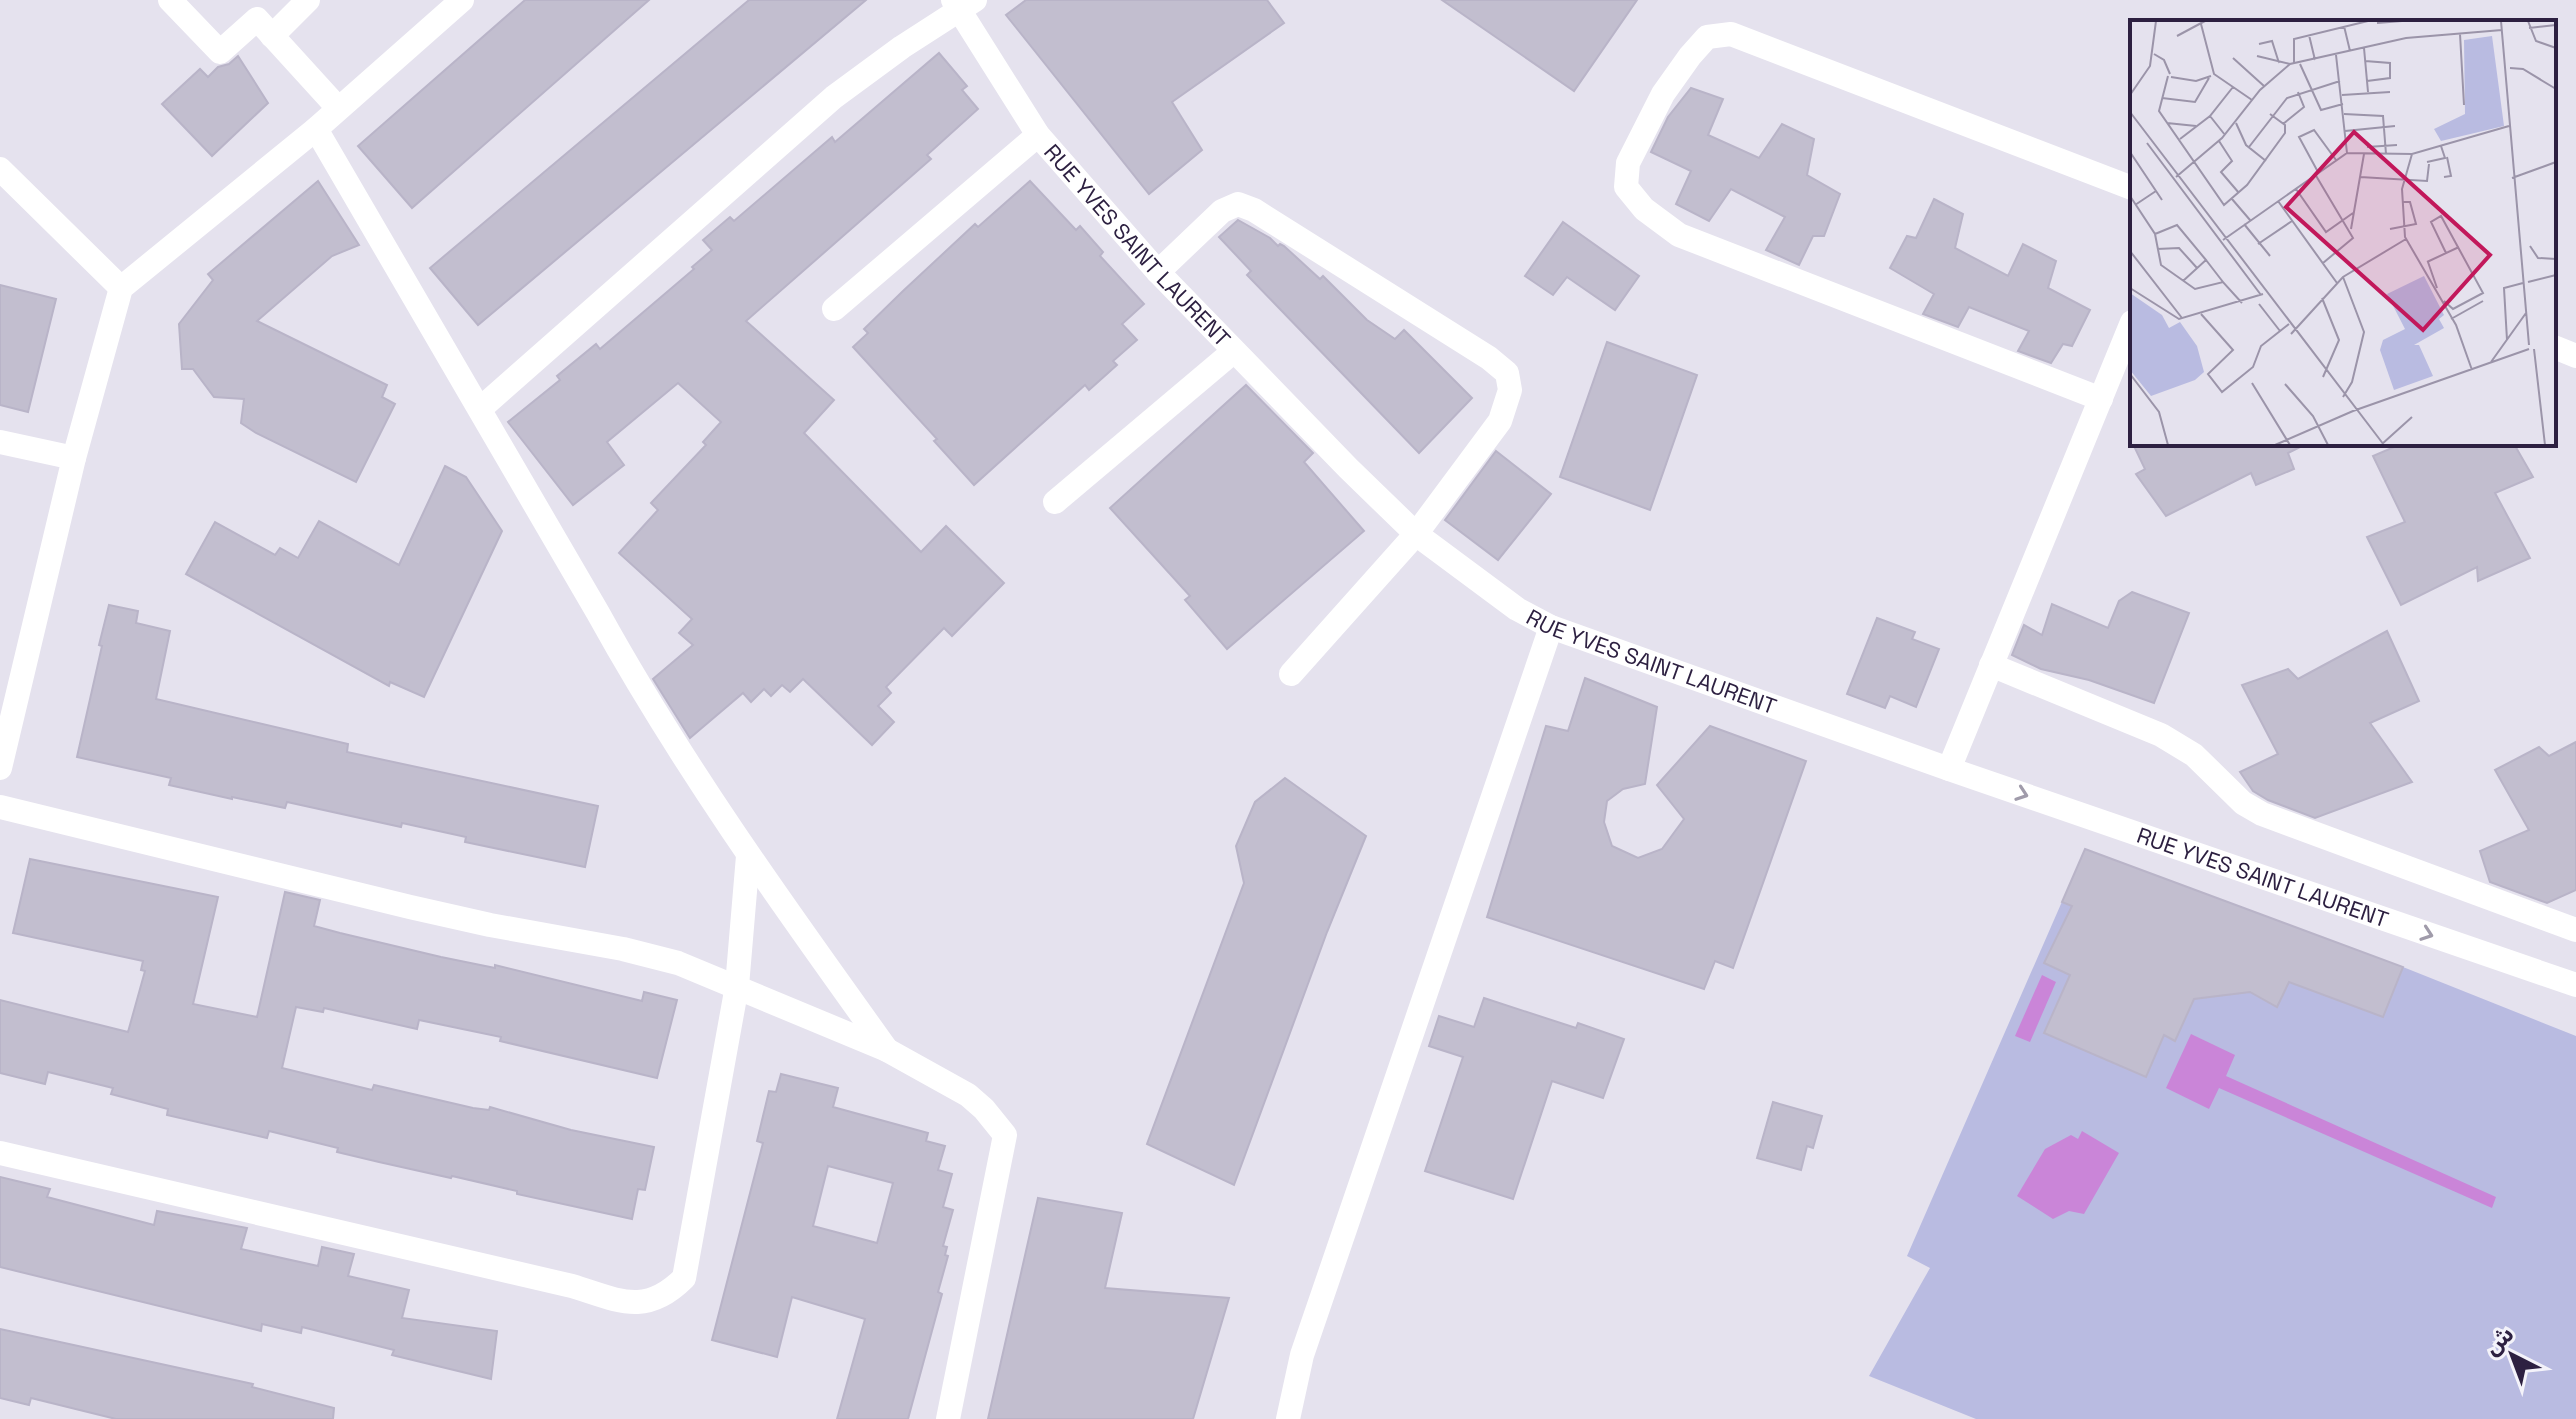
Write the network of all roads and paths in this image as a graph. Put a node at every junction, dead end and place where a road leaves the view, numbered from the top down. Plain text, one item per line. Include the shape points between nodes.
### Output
1 (170, 0) edge
2 (308, 0) edge
3 (462, 0) edge
4 (962, 3) edge
5 (272, 36) junction
6 (338, 108) junction
7 (316, 129) junction
8 (1038, 135) junction
9 (0, 169) edge
10 (2130, 187) edge
11 (1158, 272) junction
12 (121, 288) junction
13 (834, 309) dead end
14 (2130, 327) edge
15 (2556, 348) edge
16 (1234, 351) junction
17 (2576, 356) edge
18 (2101, 399) junction
19 (480, 409) junction
20 (0, 442) edge
21 (74, 458) junction
22 (1055, 502) dead end
23 (1416, 534) junction
24 (1551, 627) junction
25 (1991, 665) junction
26 (1291, 674) dead end
27 (1, 762) edge
28 (1949, 769) junction
29 (0, 807) edge
30 (748, 856) junction
31 (2576, 930) edge
32 (2576, 985) edge
33 (737, 986) junction
34 (887, 1050) junction
35 (0, 1153) edge
36 (948, 1419) edge
37 (1288, 1419) edge

1 - 5 street via 220,52 257,19
2 - 5 street
3 - 6 street
4 - 8 street, RUE YVES SAINT LAURENT
4 - 19 street via 834,97
5 - 6 street
6 - 7 street
7 - 12 street
7 - 19 street
8 - 11 street, RUE YVES SAINT LAURENT
8 - 13 street
9 - 12 street
10 - 18 street via 1731,34 1707,37 1690,56 1663,94 1628,163 1626,187 1644,209 1679,235
11 - 16 street, RUE YVES SAINT LAURENT
11 - 23 street via 1222,211 1238,204 1507,373 1510,390 1500,421
12 - 21 street
14 - 18 street
15 - 17 street
16 - 22 street
16 - 23 street, RUE YVES SAINT LAURENT
18 - 25 street
19 - 30 street via 639,687
20 - 21 street
21 - 27 street
23 - 24 street, RUE YVES SAINT LAURENT via 1517,609
23 - 26 street
24 - 28 street, RUE YVES SAINT LAURENT
24 - 37 street via 1302,1355
25 - 28 street
25 - 31 street via 2161,735 2194,755 2243,803 2262,814
28 -> 32 street, RUE YVES SAINT LAURENT
29 - 33 street via 437,913 623,949
30 - 33 street
30 - 34 street
33 - 34 street
33 - 35 street via 684,1278 668,1294 642,1304
34 - 36 street via 968,1095 1005,1135

